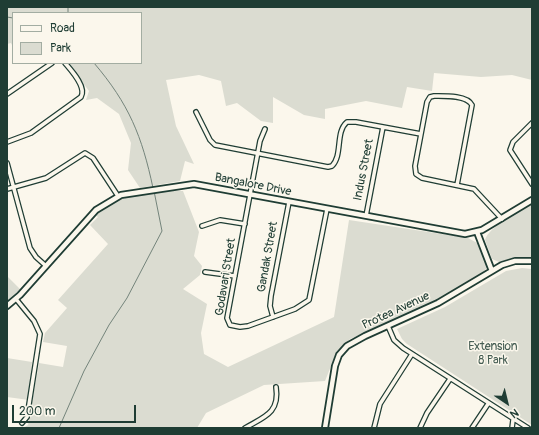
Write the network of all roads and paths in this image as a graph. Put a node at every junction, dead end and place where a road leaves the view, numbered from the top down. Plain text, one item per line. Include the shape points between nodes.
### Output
1 (51, 64) edge
2 (66, 64) edge
3 (7, 94) edge
4 (196, 112) dead end
5 (532, 123) edge
6 (382, 127) junction
7 (265, 129) dead end
8 (421, 134) junction
9 (7, 142) edge
10 (258, 154) junction
11 (7, 163) edge
12 (532, 184) edge
13 (457, 185) junction
14 (14, 188) junction
15 (7, 190) edge
16 (250, 194) junction
17 (118, 196) junction
18 (532, 200) edge
19 (289, 202) junction
20 (327, 209) junction
21 (366, 216) junction
22 (502, 219) junction
23 (245, 224) junction
24 (202, 226) dead end
25 (478, 232) junction
26 (532, 261) edge
27 (46, 266) junction
28 (492, 271) junction
29 (205, 272) dead end
30 (235, 276) junction
31 (16, 299) junction
32 (7, 306) edge
33 (273, 316) junction
34 (388, 326) junction
35 (412, 354) junction
36 (450, 379) junction
37 (276, 387) dead end
38 (488, 404) junction
39 (513, 420) junction
40 (22, 423) dead end
41 (245, 428) edge
42 (325, 428) edge
43 (374, 428) edge
44 (420, 428) edge
45 (472, 428) edge
46 (512, 428) edge
47 (528, 428) edge

1 - 3 street
2 - 9 street via 82,87 81,97 26,136
4 - 10 street via 215,145
5 - 12 street via 513,142 510,150
6 - 8 street
6 - 10 street via 351,121 346,123 342,129 336,162 331,167
6 - 21 street, Indus Street
7 - 10 street, Godavari Street
8 - 13 street via 416,174 422,178
8 - 13 street via 430,97 464,98 471,103
10 - 16 street, Godavari Street
11 - 14 street
13 - 22 street via 476,190
14 - 15 street
14 - 17 street via 46,178 85,153 93,158
14 - 27 street via 30,248
16 - 17 street, Bangalore Drive via 194,184
16 - 19 street, Bangalore Drive
16 - 23 street, Godavari Street
17 - 27 street, Bangalore Drive via 96,210
18 - 22 street, Bangalore Drive
19 - 20 street, Bangalore Drive
19 - 33 street, Gandak Street via 271,296
20 - 21 street, Bangalore Drive
20 - 33 street, Godavari Street via 309,300 304,305
21 - 25 street, Bangalore Drive via 458,233
22 - 25 street, Bangalore Drive
23 - 24 street via 220,220
23 - 30 street, Godavari Street
25 - 28 street
26 - 28 street, Protea Avenue via 511,262
27 - 31 street, Bangalore Drive
28 - 34 street, Protea Avenue via 447,298
29 - 30 street
30 - 33 street, Godavari Street via 227,318 229,324 243,327
31 - 32 street, Bangalore Drive
31 - 40 street via 34,321 40,334 27,417
34 - 35 street via 395,342
34 - 42 street, Protea Avenue via 353,342 339,354
35 - 36 street
35 - 43 street via 380,404
36 - 38 street
36 - 44 street
37 - 41 street via 278,400 274,407
38 - 39 street
38 - 45 street
39 - 46 street
39 - 47 street

